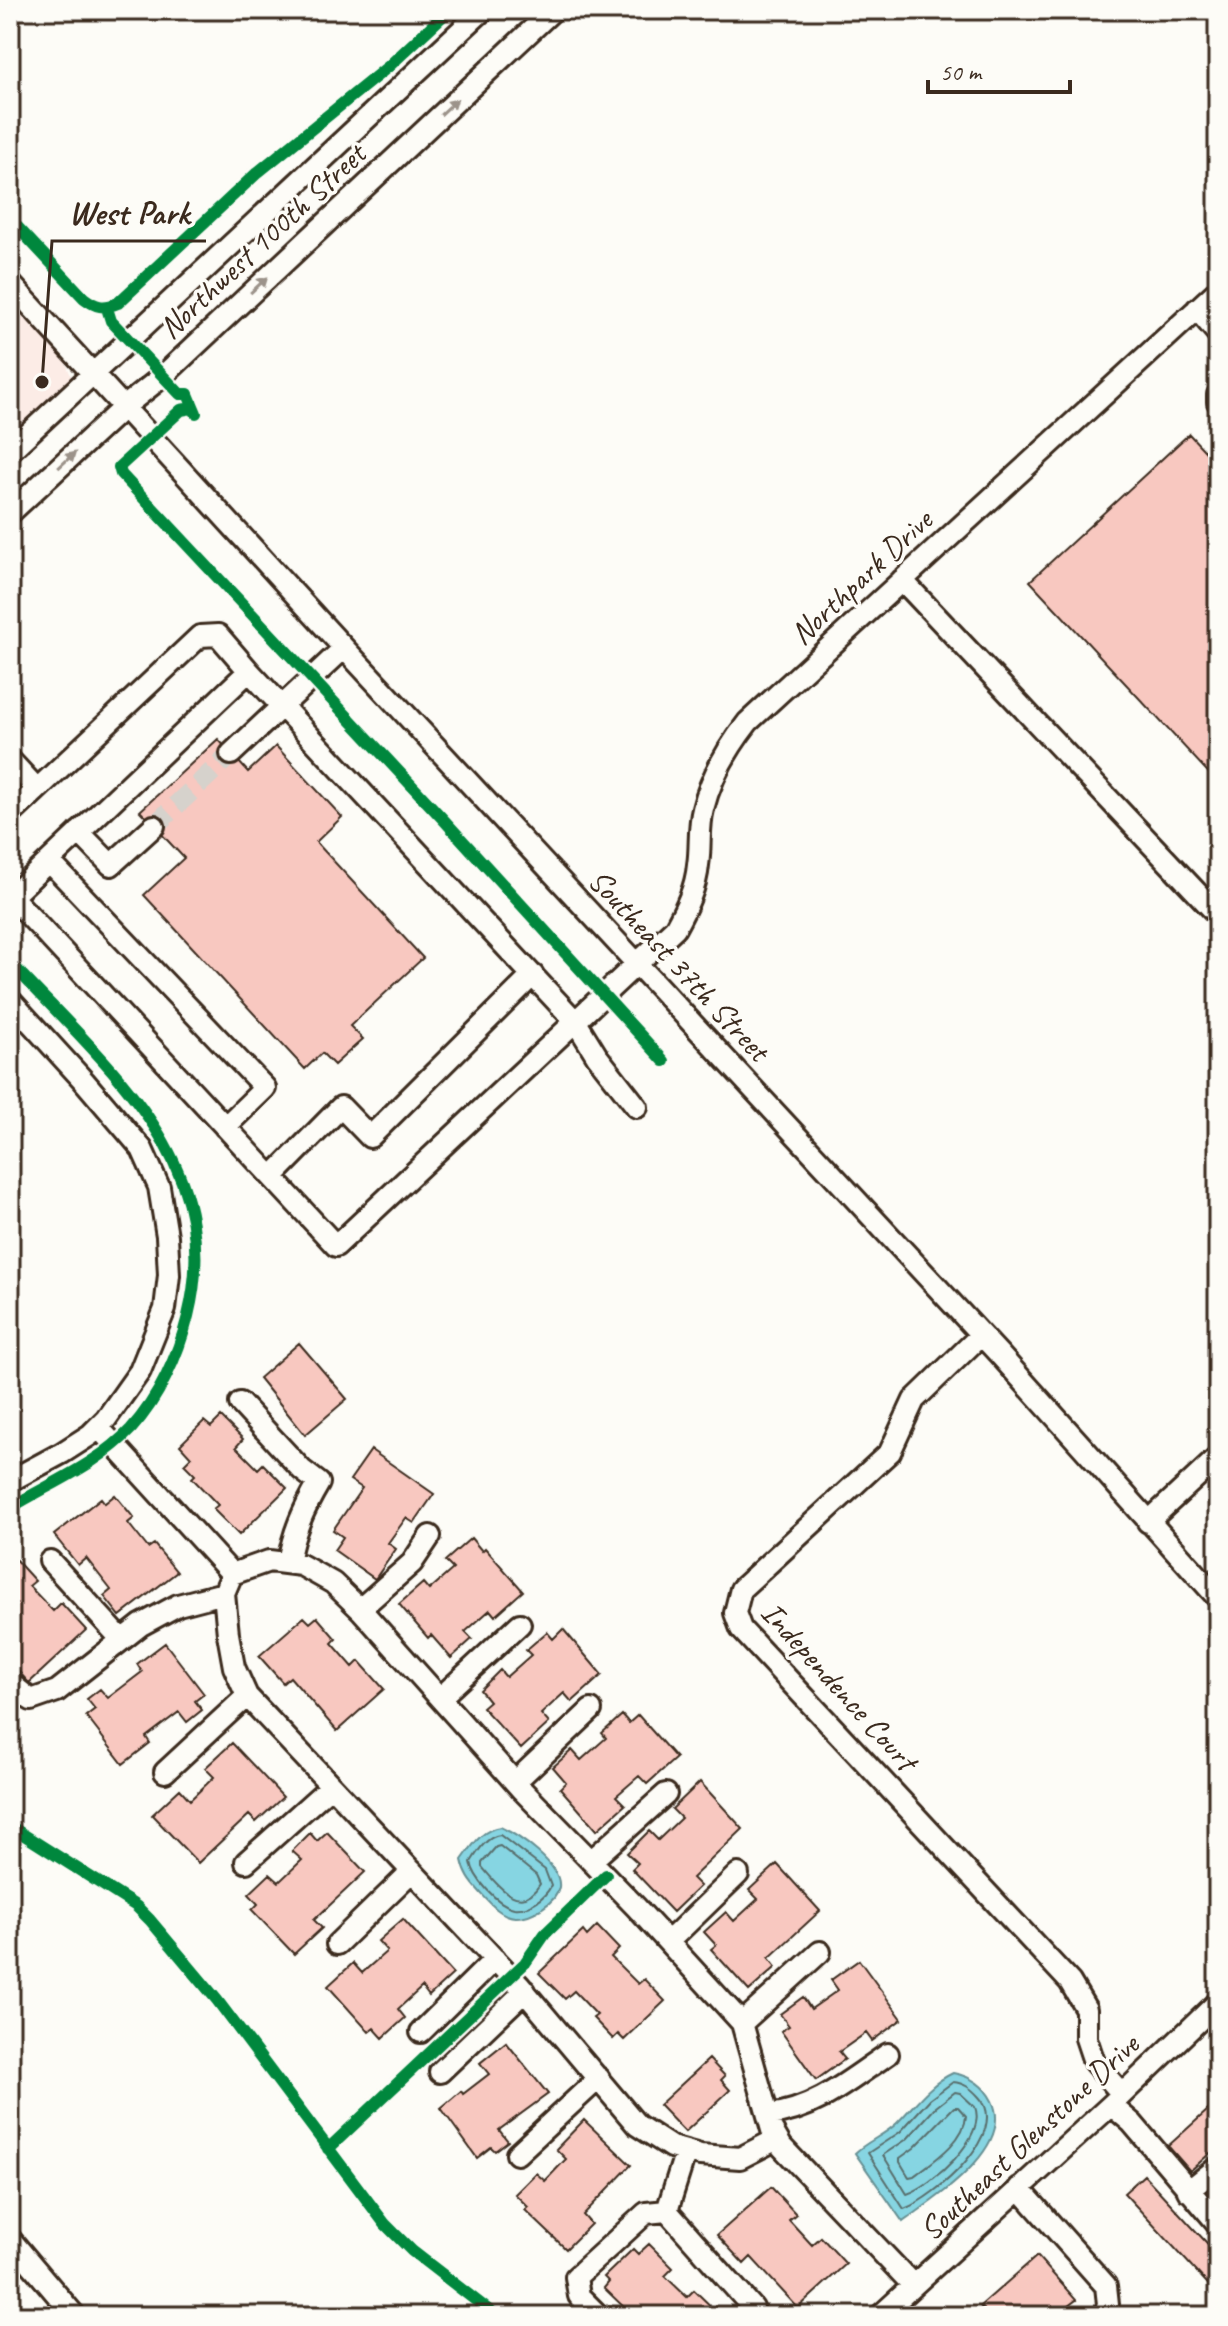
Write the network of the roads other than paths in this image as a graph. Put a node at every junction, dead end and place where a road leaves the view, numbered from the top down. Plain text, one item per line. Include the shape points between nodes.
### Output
1 (483, 10) edge
2 (553, 10) edge
3 (10, 283) edge
4 (1218, 290) edge
5 (1197, 309) junction
6 (1218, 334) edge
7 (94, 374) junction
8 (1218, 395) edge
9 (1218, 402) edge
10 (124, 407) junction
11 (10, 451) edge
12 (10, 513) edge
13 (902, 580) junction
14 (344, 648) junction
15 (249, 671) junction
16 (282, 705) junction
17 (231, 754) tunnel mouth
18 (10, 760) edge
19 (37, 789) junction
20 (10, 815) edge
21 (154, 826) tunnel mouth
22 (79, 832) junction
23 (49, 861) junction
24 (10, 897) edge
25 (1218, 915) edge
26 (638, 965) junction
27 (533, 975) junction
28 (10, 1000) edge
29 (576, 1022) junction
30 (637, 1107) dead end
31 (225, 1127) junction
32 (272, 1177) junction
33 (981, 1335) junction
34 (240, 1403) dead end
35 (98, 1427) junction
36 (1218, 1457) edge
37 (10, 1481) edge
38 (1148, 1522) junction
39 (430, 1536) dead end
40 (50, 1561) dead end
41 (288, 1563) junction
42 (228, 1583) junction
43 (1218, 1598) edge
44 (360, 1609) junction
45 (520, 1624) dead end
46 (122, 1640) junction
47 (10, 1683) edge
48 (247, 1696) junction
49 (440, 1698) junction
50 (591, 1710) dead end
51 (165, 1772) dead end
52 (515, 1782) junction
53 (331, 1786) junction
54 (666, 1794) dead end
55 (591, 1861) junction
56 (246, 1862) dead end
57 (412, 1871) junction
58 (738, 1874) dead end
59 (668, 1942) junction
60 (337, 1944) dead end
61 (820, 1952) dead end
62 (495, 1959) junction
63 (525, 1991) junction
64 (1218, 2002) edge
65 (742, 2023) junction
66 (421, 2032) dead end
67 (888, 2054) dead end
68 (440, 2072) dead end
69 (599, 2078) junction
70 (1116, 2100) junction
71 (769, 2115) junction
72 (777, 2139) junction
73 (686, 2151) junction
74 (517, 2154) dead end
75 (1218, 2167) edge
76 (1019, 2188) junction
77 (1188, 2191) junction
78 (667, 2211) junction
79 (1218, 2224) edge
80 (10, 2239) edge
81 (912, 2284) junction
82 (753, 2308) dead end
83 (75, 2316) edge
84 (599, 2316) edge
85 (880, 2316) edge
86 (1104, 2316) edge

1 - 7 street, Northwest 100th Street
10 -> 2 street, Northwest 100th Street
3 - 7 street, Southeast 37th Street
4 - 5 street, Northpark Drive
5 - 6 street
5 - 13 street, Northpark Drive
7 - 10 street, Southeast 37th Street
7 - 11 street, Northwest 100th Street
8 - 9 street
12 -> 10 street, Northwest 100th Street
10 - 14 street, Southeast 37th Street
13 - 25 street
13 - 26 street, Northpark Drive via 748,722 727,748 703,811 699,863 686,909 675,928
14 - 16 street
14 - 26 street, Southeast 37th Street
15 - 16 street
15 - 19 street via 218,635 200,636
15 - 22 street
16 - 17 street
16 - 27 street
18 - 19 street
19 - 20 street
21 - 22 street via 111,865
22 - 23 street
23 - 24 street
23 - 31 street via 265,1088
24 - 31 street
26 - 29 street, Northpark Drive
26 - 33 street, Southeast 37th Street
27 - 29 street
27 - 32 street via 370,1137 341,1107
28 - 35 street via 142,1149 159,1187 169,1275 165,1309 140,1371
29 - 30 street
29 - 32 street, Northpark Drive via 336,1246
31 - 32 street
33 - 38 street, Southeast 37th Street
33 - 70 street, Independence Court via 914,1400 890,1452 741,1589 735,1613 741,1629 1070,1982 1086,2009 1086,2038 1094,2062
34 - 41 street via 319,1483 293,1533
35 - 37 street
35 - 42 street
36 - 38 street
38 - 43 street, Southeast 37th Street
39 - 44 street via 412,1563
40 - 46 street
41 - 42 street via 269,1561
41 - 44 street via 333,1583
42 - 46 street via 178,1605
42 - 48 street via 234,1667
44 - 49 street
45 - 49 street
46 - 47 street via 57,1691 31,1700
48 - 51 street
48 - 53 street
49 - 52 street
50 - 52 street
52 - 55 street
53 - 56 street
53 - 57 street
54 - 55 street
55 - 59 street
57 - 60 street
57 - 62 street
58 - 59 street
59 - 65 street
61 - 65 street
62 - 63 street
62 - 66 street
63 - 68 street
63 - 69 street
64 - 70 street, Southeast Glenstone Drive
65 - 71 street
67 - 71 street via 821,2100 792,2113
69 - 73 street via 637,2125
69 - 74 street
70 - 76 street, Southeast Glenstone Drive
70 - 77 street, Independence Court
71 - 72 street
72 - 73 street via 740,2158
72 - 81 street
73 - 78 street
75 - 77 street
76 - 81 street, Southeast Glenstone Drive
76 - 86 street via 1106,2286
77 - 79 street, Independence Court
78 - 82 street
78 - 84 street via 646,2213 576,2277 579,2296
80 - 83 street
81 - 85 street, Southeast Glenstone Drive

